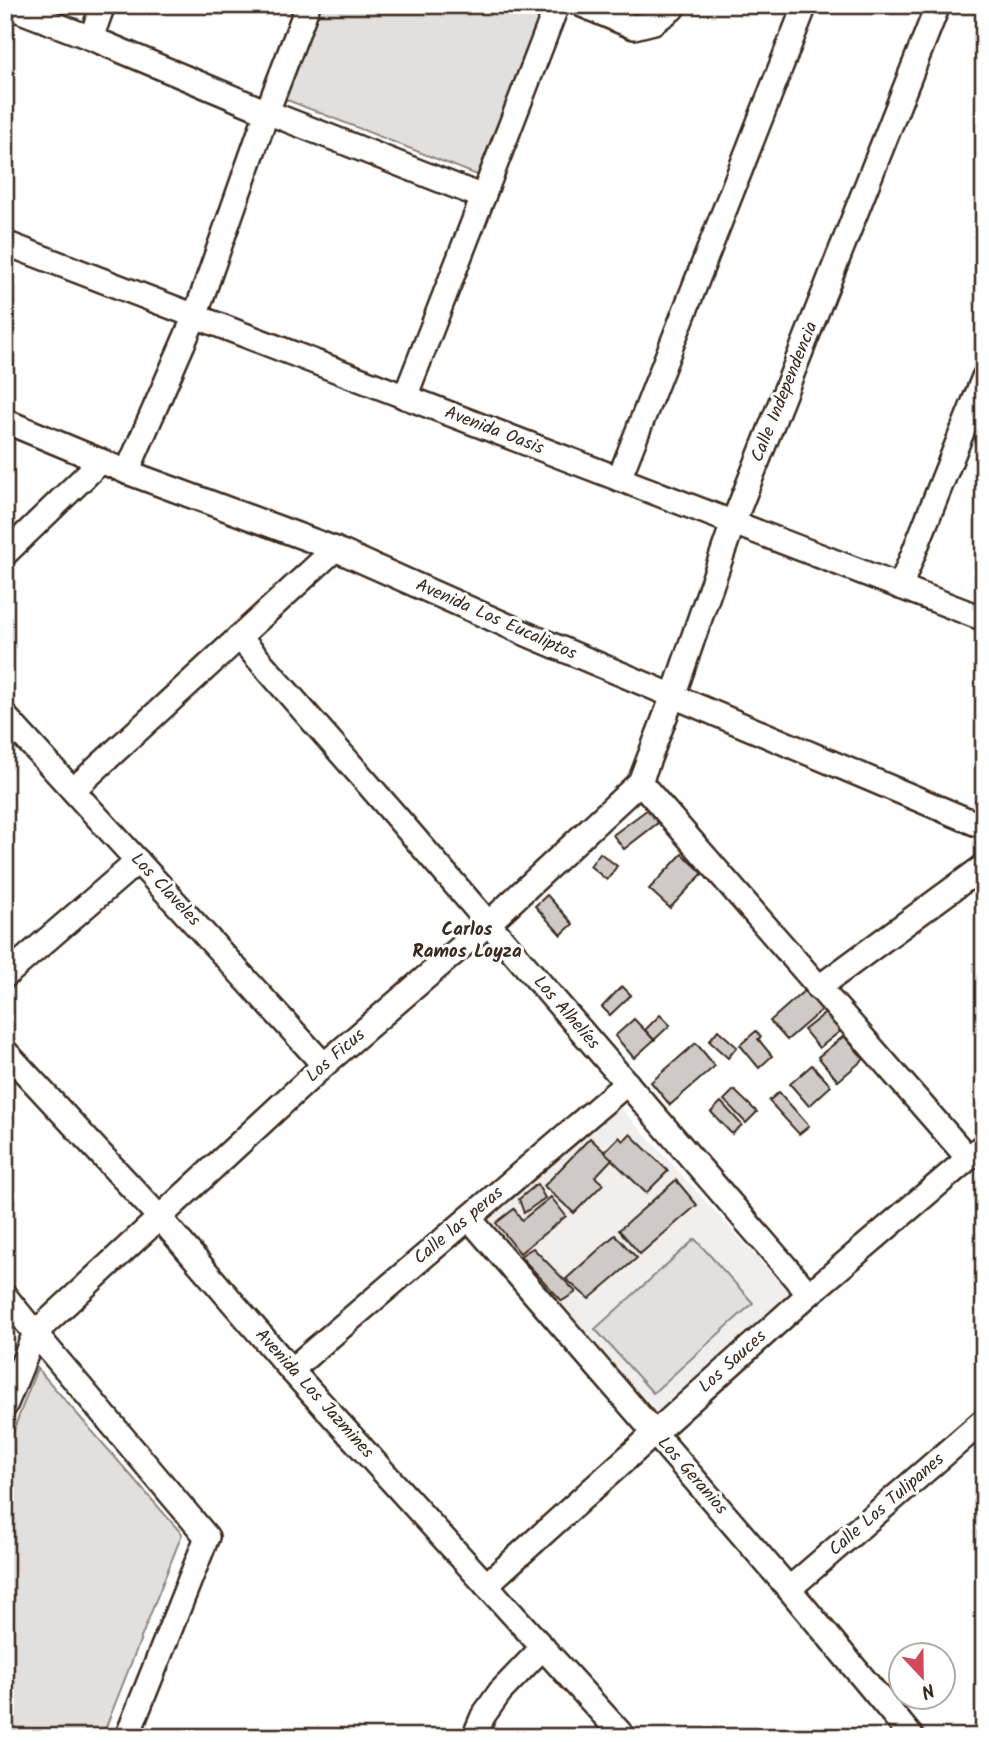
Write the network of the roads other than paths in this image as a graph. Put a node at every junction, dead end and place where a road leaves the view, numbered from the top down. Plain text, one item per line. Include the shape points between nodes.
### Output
1 (5, 5) edge
2 (103, 5) edge
3 (308, 5) edge
4 (557, 5) edge
5 (582, 5) edge
6 (674, 5) edge
7 (805, 5) edge
8 (938, 5) edge
9 (91, 38) junction
10 (267, 112) junction
11 (483, 197) junction
12 (5, 243) edge
13 (195, 316) junction
14 (984, 377) edge
15 (405, 397) junction
16 (5, 421) edge
17 (101, 461) junction
18 (127, 472) junction
19 (619, 479) junction
20 (733, 523) junction
21 (335, 549) junction
22 (5, 554) edge
23 (900, 587) junction
24 (984, 620) edge
25 (239, 637) junction
26 (673, 696) junction
27 (5, 716) edge
28 (640, 782) junction
29 (73, 790) junction
30 (984, 827) edge
31 (138, 861) junction
32 (984, 866) edge
33 (489, 923) junction
34 (5, 976) edge
35 (818, 988) junction
36 (5, 1051) edge
37 (324, 1065) junction
38 (627, 1083) junction
39 (978, 1153) edge
40 (160, 1218) junction
41 (469, 1218) junction
42 (809, 1294) junction
43 (5, 1296) edge
44 (35, 1333) junction
45 (291, 1370) junction
46 (5, 1406) edge
47 (654, 1432) junction
48 (979, 1434) edge
49 (486, 1585) junction
50 (789, 1589) junction
51 (543, 1647) junction
52 (127, 1737) edge
53 (474, 1737) edge
54 (624, 1737) edge
55 (912, 1737) edge

1 - 9 street
2 - 9 street
3 - 10 street
4 - 11 street
5 - 6 street via 634,27 654,22
7 - 19 street
8 - 20 street, Calle Independencia
9 - 10 street
10 - 11 street
10 - 13 street
11 - 15 street
12 - 13 street, Avenida Oasis
13 - 15 street, Avenida Oasis
13 - 18 street
14 - 23 street
15 - 19 street, Avenida Oasis
16 - 17 street, Avenida Los Eucaliptos
17 - 18 street, Avenida Los Eucaliptos
17 - 22 street
18 - 21 street, Avenida Los Eucaliptos
19 - 20 street, Avenida Oasis
20 - 23 street, Avenida Oasis
20 - 26 street, Calle Independencia
21 - 25 street
21 - 26 street, Avenida Los Eucaliptos
23 - 24 street, Avenida Oasis
25 - 29 street
25 - 33 street, Los Alhelíes
26 - 28 street, Calle Independencia
26 - 30 street, Avenida Los Eucaliptos
27 - 29 street, Los Claveles
28 - 33 street, Los Ficus
28 - 35 street
29 - 31 street, Los Claveles
31 - 34 street
31 - 37 street, Los Claveles
32 - 35 street
33 - 37 street, Los Ficus
33 - 38 street, Los Alhelíes
35 - 39 street
36 - 40 street, Avenida Los Jazmines
37 - 40 street, Los Ficus
38 - 41 street, Calle las peras
38 - 42 street, Los Alhelíes
39 - 42 street, Los Sauces
40 - 44 street, Los Ficus
40 - 45 street, Avenida Los Jazmines
41 - 45 street, Calle las peras
41 - 47 street, Los Geranios
42 - 47 street, Los Sauces
43 - 44 street
44 - 46 street
44 - 52 street via 207,1537
45 - 49 street, Avenida Los Jazmines
47 - 49 street, Los Sauces
47 - 50 street, Los Geranios
48 - 50 street, Calle Los Tulipanes
49 - 51 street, Avenida Los Jazmines
50 - 55 street, Los Geranios
51 - 53 street via 500,1692
51 - 54 street, Avenida Los Jazmines

